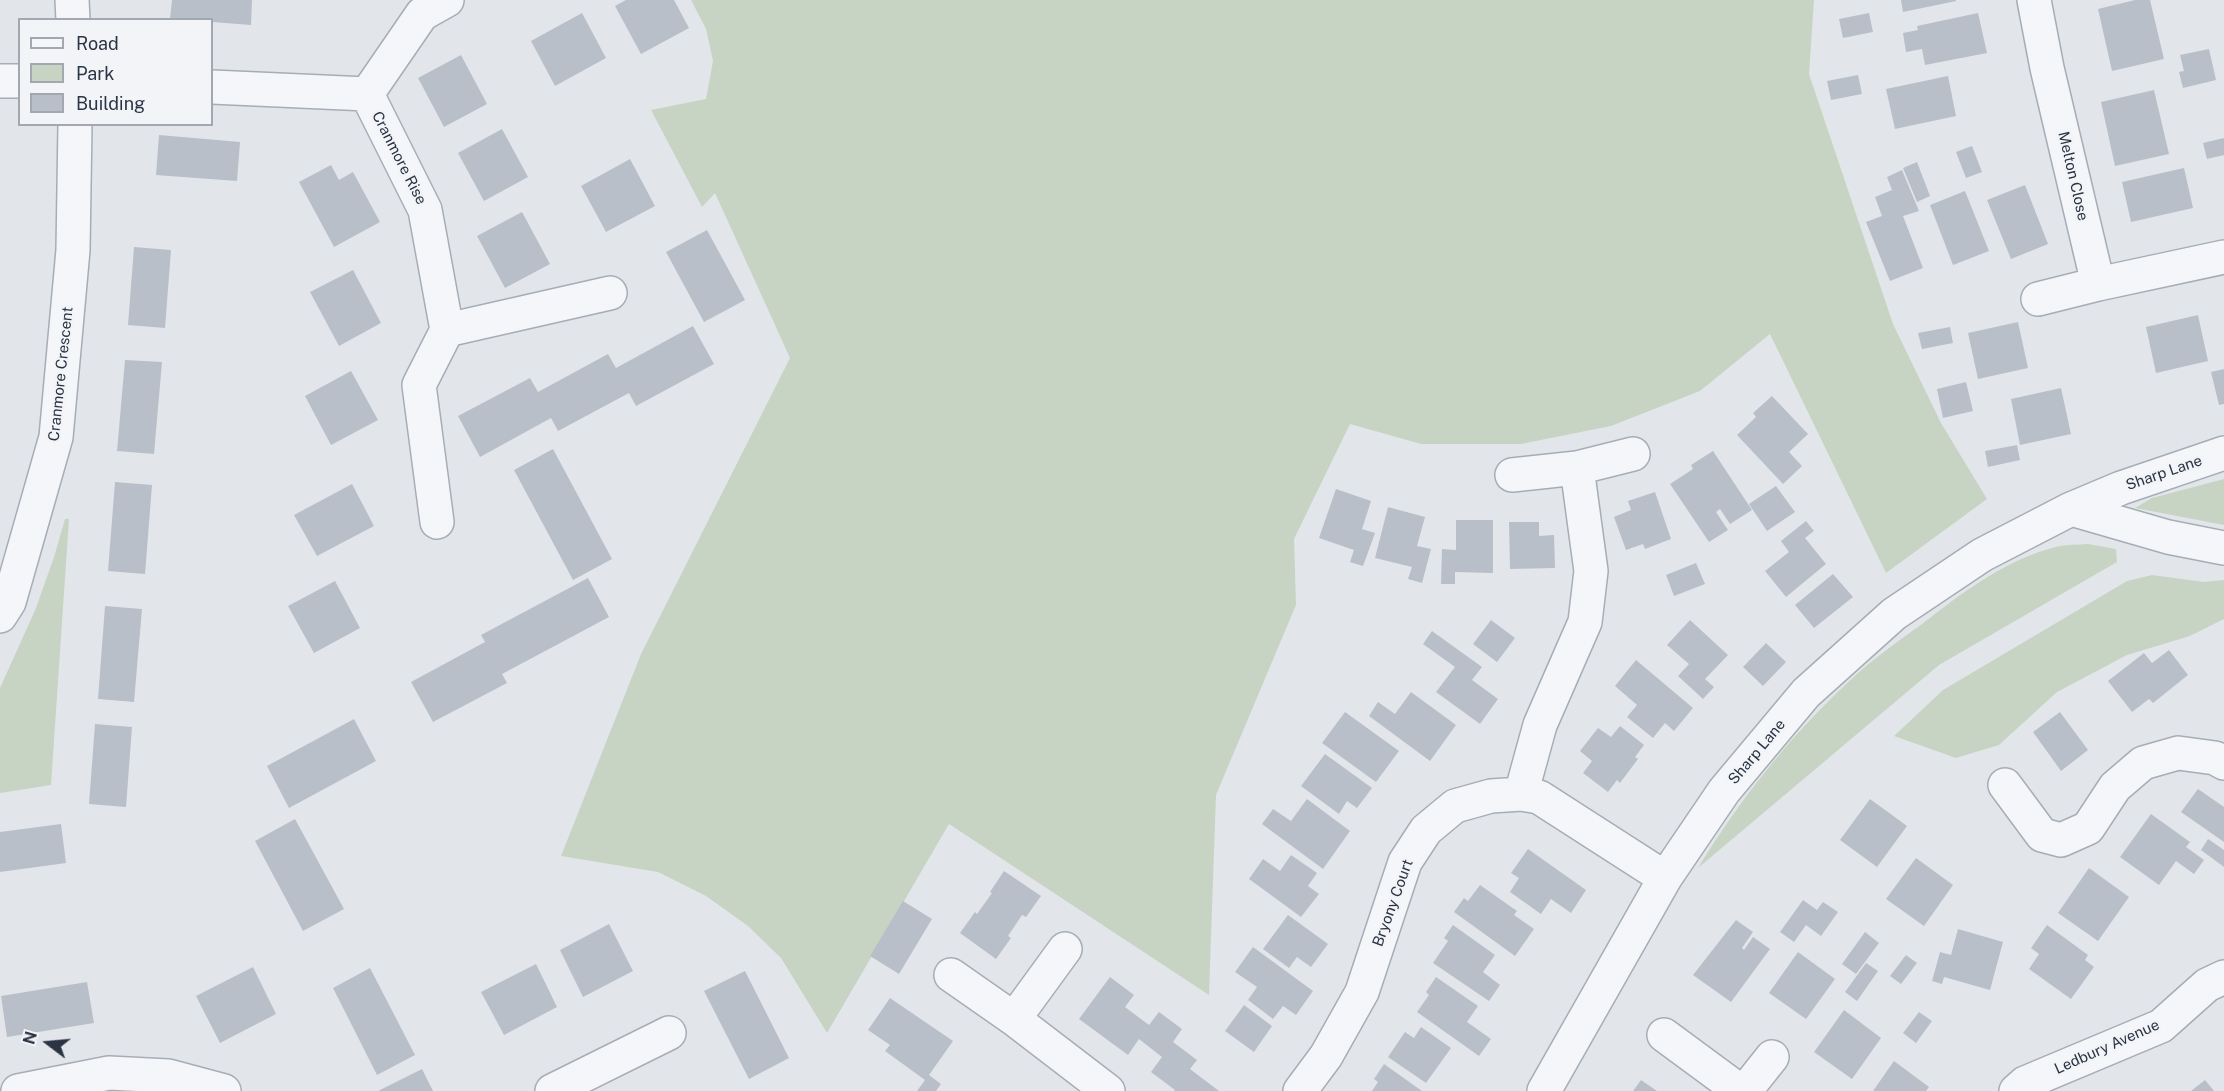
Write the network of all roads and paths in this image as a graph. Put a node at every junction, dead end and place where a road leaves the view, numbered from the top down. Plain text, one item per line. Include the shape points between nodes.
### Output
1 (72, 0) edge
2 (447, 0) edge
3 (2034, 0) edge
4 (73, 18) edge
5 (0, 81) edge
6 (18, 81) edge
7 (213, 87) edge
8 (367, 94) junction
9 (75, 126) edge
10 (2224, 258) edge
11 (2098, 284) junction
12 (610, 293) dead end
13 (2038, 298) dead end
14 (447, 330) junction
15 (2224, 453) edge
16 (1633, 454) dead end
17 (1577, 468) junction
18 (1512, 475) dead end
19 (2071, 509) junction
20 (436, 522) dead end
21 (2224, 548) edge
22 (0, 616) edge
23 (2224, 763) edge
24 (2005, 785) dead end
25 (1521, 794) junction
26 (1665, 878) junction
27 (1065, 949) dead end
28 (951, 975) dead end
29 (2224, 977) edge
30 (1014, 1018) junction
31 (669, 1033) dead end
32 (1664, 1035) dead end
33 (1772, 1058) dead end
34 (18, 1091) edge
35 (224, 1091) edge
36 (552, 1091) edge
37 (1108, 1091) edge
38 (1300, 1091) edge
39 (1544, 1091) edge
40 (1740, 1091) edge
41 (1745, 1091) edge
42 (2016, 1091) edge

1 - 4 street
2 - 8 street, Cranmore Rise via 422,14
3 - 11 street, Melton Close
5 - 6 street
7 - 8 street, Cranmore Rise
8 - 14 street, Cranmore Rise via 425,210
9 - 22 street, Cranmore Crescent via 74,250 56,437 9,602
10 - 11 street
11 - 13 street
12 - 14 street
14 - 20 street via 419,385
15 - 19 street, Sharp Lane via 2177,467
16 - 17 street
17 - 18 street
17 - 25 street via 1591,571 1585,622 1540,725
19 - 21 street via 2168,537
19 - 26 street, Sharp Lane via 1982,555 1894,614 1806,693 1724,791
23 - 24 street via 2178,753 2143,763 2115,788 2088,828 2061,840 2042,835
25 - 26 street, Bryony Court via 1539,797 1559,808
25 - 38 street, Bryony Court via 1491,796 1455,806 1426,830 1405,862 1362,992 1326,1056
26 - 39 street, Sharp Lane
27 - 30 street
28 - 30 street
29 - 42 street, Ledbury Avenue via 2207,985 2161,1026 2025,1083
30 - 37 street
31 - 36 street
32 - 40 street
33 - 41 street
34 - 35 street via 110,1073 168,1076

